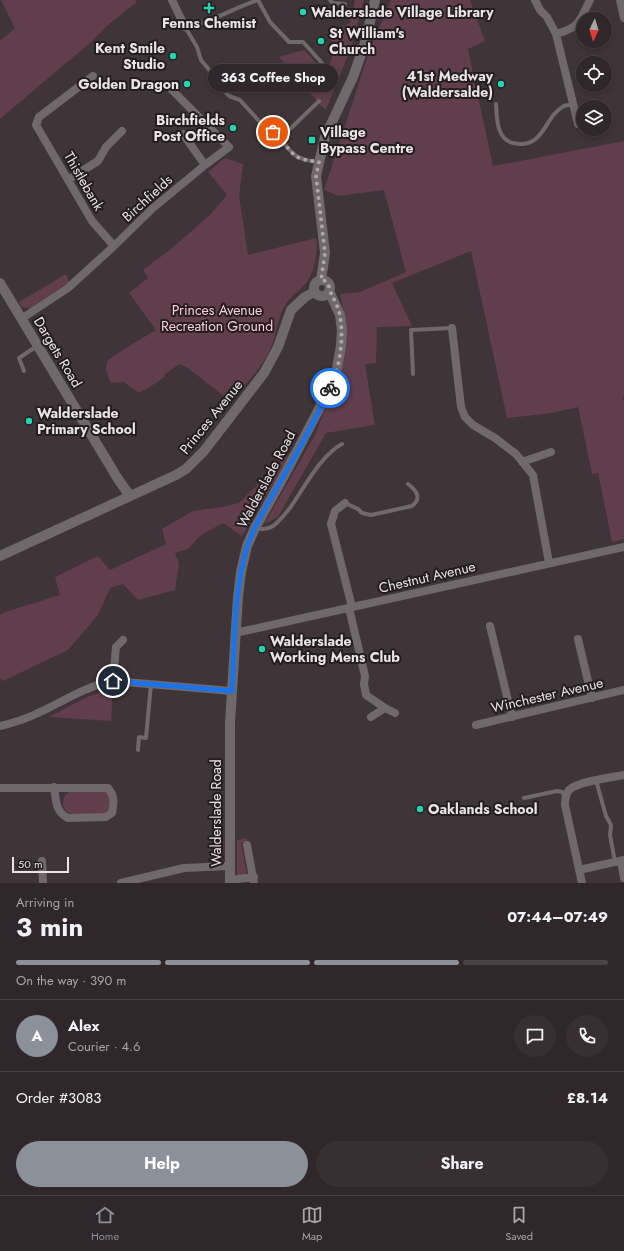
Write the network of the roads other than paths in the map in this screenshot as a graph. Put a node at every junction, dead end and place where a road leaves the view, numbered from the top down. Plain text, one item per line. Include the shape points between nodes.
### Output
1 (172, 0) edge
2 (258, 0) edge
3 (330, 0) edge
4 (375, 0) edge
5 (534, 0) edge
6 (589, 0) edge
7 (620, 0) edge
8 (243, 2) edge
9 (345, 4) dead end
10 (624, 18) edge
11 (185, 26) junction
12 (556, 34) junction
13 (322, 63) dead end
14 (93, 76) dead end
15 (172, 90) dead end
16 (319, 101) dead end
17 (496, 104) dead end
18 (573, 104) junction
19 (576, 116) edge
20 (259, 121) dead end
21 (122, 132) dead end
22 (273, 132) dead end
23 (183, 134) dead end
24 (280, 137) junction
25 (319, 162) junction
26 (205, 164) junction
27 (68, 180) junction
28 (114, 246) junction
29 (321, 280) junction
30 (0, 283) edge
31 (330, 291) junction
32 (314, 292) junction
33 (21, 319) junction
34 (452, 328) joint
35 (37, 346) junction
36 (24, 371) dead end
37 (413, 374) dead end
38 (342, 444) dead end
39 (551, 452) dead end
40 (522, 462) junction
41 (408, 484) dead end
42 (130, 496) junction
43 (345, 503) joint
44 (254, 528) junction
45 (624, 547) edge
46 (0, 556) edge
47 (549, 563) junction
48 (351, 608) junction
49 (490, 626) dead end
50 (235, 633) junction
51 (578, 639) dead end
52 (123, 640) dead end
53 (113, 681) junction
54 (151, 684) junction
55 (624, 690) edge
56 (232, 691) junction
57 (592, 698) junction
58 (385, 708) junction
59 (395, 713) dead end
60 (371, 717) dead end
61 (512, 717) junction
62 (476, 725) dead end
63 (0, 726) edge
64 (138, 750) dead end
65 (624, 774) edge
66 (596, 780) junction
67 (54, 787) junction
68 (0, 788) edge
69 (566, 796) junction
70 (524, 798) dead end
71 (247, 845) dead end
72 (42, 861) dead end
73 (620, 861) edge
74 (230, 866) junction
75 (579, 870) junction
76 (624, 878) edge
77 (254, 880) edge
78 (230, 882) edge
79 (43, 883) edge
80 (121, 883) edge
81 (582, 883) edge

1 - 11 street
2 - 8 lane
2 - 13 lane via 270,22 289,42 303,42
3 - 9 lane via 333,3
4 - 25 street via 365,43 326,137
5 - 12 street
6 - 12 street via 579,22 570,30
7 - 10 street
8 - 11 lane via 199,24
11 - 20 lane via 201,60 216,82 229,96 240,100
12 - 18 street
14 - 27 street, Thistlebank via 39,117 36,125
15 - 26 street, Birchfields via 229,147
16 - 24 lane
17 - 18 lane via 500,133 507,141 526,144 536,140 558,111
18 - 19 street
21 - 27 street via 106,147 98,161
22 - 24 lane
23 - 26 street
24 - 25 lane via 297,157
25 - 29 street via 316,176 325,253
26 - 28 street, Birchfields via 153,208
27 - 28 street, Thistlebank via 92,221
28 - 33 street, Birchfields via 68,288
29 - 31 street via 328,283
29 - 32 street via 315,284
30 - 33 street, Dargets Road
31 - 32 street via 323,296
31 - 44 street, Walderslade Road via 340,315 342,330 336,374
32 - 42 street, Princes Avenue via 291,310 278,347 264,373 204,451 186,469
33 - 35 street, Dargets Road
34 - 37 lane via 411,330
34 - 40 street via 460,407 465,417 516,454
35 - 36 lane via 19,358
35 - 42 street, Dargets Road
38 - 44 lane via 325,458 285,514 273,526 264,529
39 - 40 street
40 - 47 street via 533,475
41 - 43 lane via 416,490 418,499 412,506 371,515
42 - 46 street, Princes Avenue
43 - 48 street via 335,511 331,524
44 - 50 street, Walderslade Road via 241,572
45 - 47 street, Chestnut Avenue
47 - 48 street, Chestnut Avenue
48 - 50 street, Chestnut Avenue
48 - 58 street via 365,676 366,695
49 - 61 street
50 - 56 street, Walderslade Road
51 - 57 street
52 - 53 street via 116,647
53 - 54 street
53 - 63 street via 100,683 38,713
54 - 56 street
54 - 64 lane via 146,738 139,737
55 - 57 street, Winchester Avenue
56 - 74 street, Walderslade Road
57 - 61 street, Winchester Avenue
58 - 59 street
58 - 60 street
61 - 62 street, Winchester Avenue
65 - 66 street
66 - 69 street via 577,785 570,789
66 - 73 lane via 611,825 610,835
67 - 67 street via 59,812 68,818 106,817 112,813 113,795 108,788
67 - 68 street
69 - 70 lane via 557,791
69 - 75 street via 565,805
71 - 77 street, Walderslade Road
72 - 79 street
73 - 75 street
73 - 76 street
74 - 78 street, Walderslade Road
74 - 80 street via 184,868
75 - 81 street
77 - 78 street, Walderslade Road

